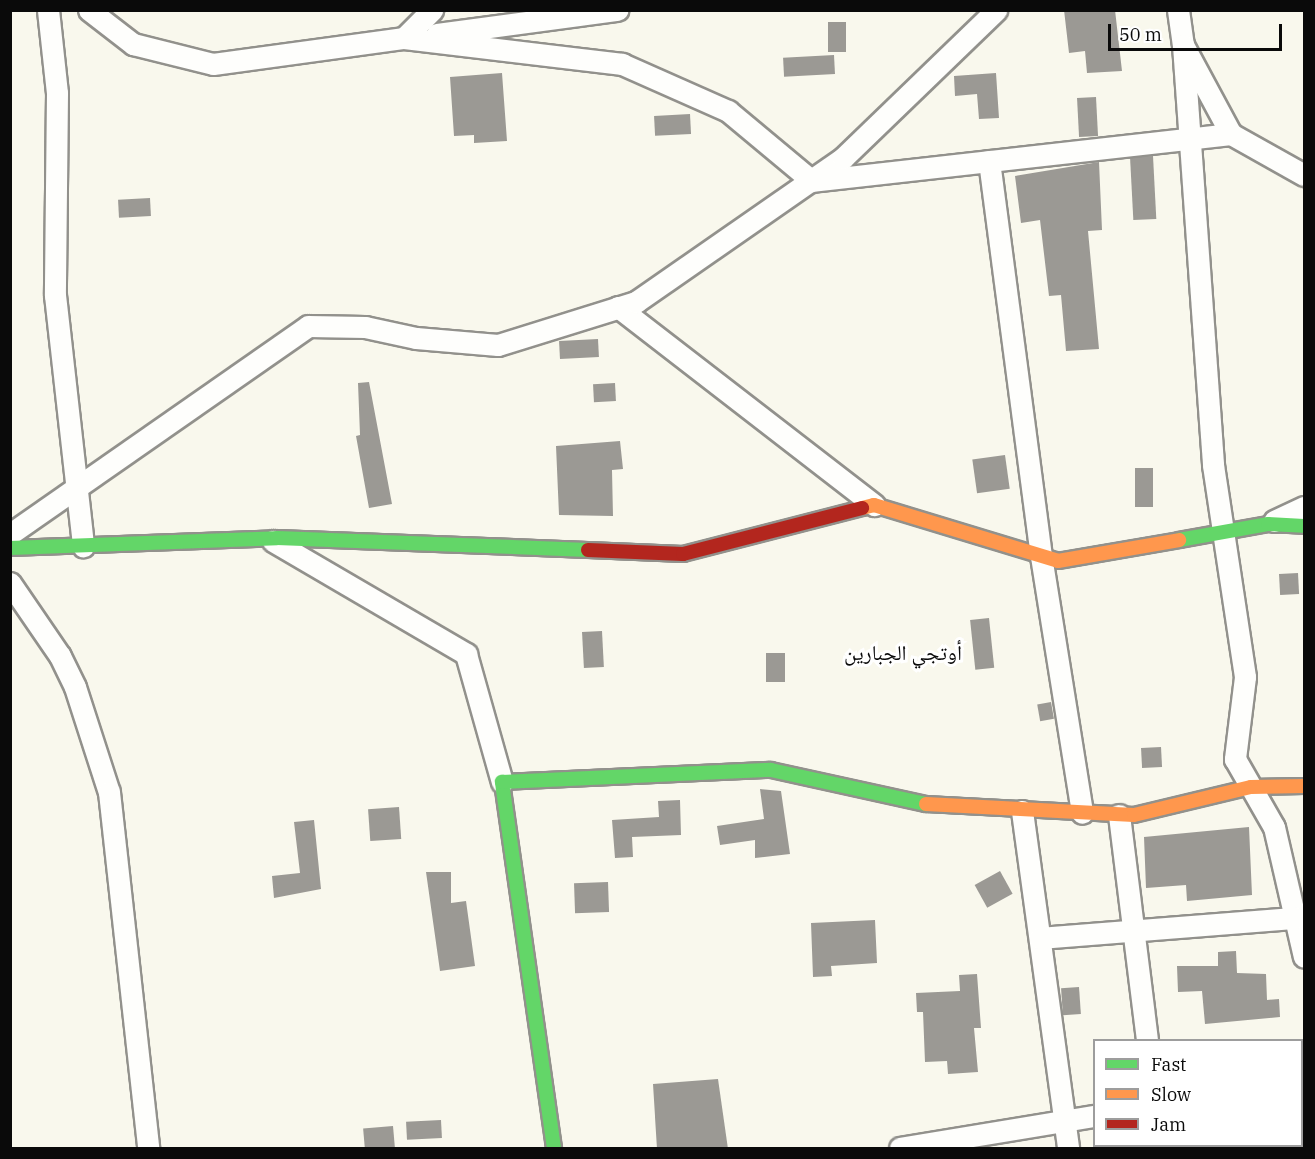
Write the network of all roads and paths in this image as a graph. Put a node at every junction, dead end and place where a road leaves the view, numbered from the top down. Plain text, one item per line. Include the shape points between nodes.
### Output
1 (48, 10) edge
2 (89, 10) edge
3 (432, 10) edge
4 (617, 10) edge
5 (996, 10) edge
6 (1178, 10) edge
7 (404, 38) junction
8 (1183, 45) junction
9 (1231, 134) junction
10 (1189, 137) junction
11 (989, 160) junction
12 (1305, 175) edge
13 (812, 181) junction
14 (618, 307) junction
15 (76, 492) junction
16 (874, 505) junction
17 (1305, 507) edge
18 (1268, 524) junction
19 (1305, 526) edge
20 (1223, 532) junction
21 (10, 534) edge
22 (269, 539) junction
23 (83, 546) junction
24 (10, 548) edge
25 (1041, 556) junction
26 (10, 584) edge
27 (502, 782) junction
28 (1305, 786) edge
29 (1251, 787) junction
30 (1022, 810) junction
31 (1082, 813) junction
32 (1119, 815) junction
33 (1295, 918) junction
34 (1133, 930) junction
35 (1040, 938) junction
36 (1305, 957) edge
37 (1147, 1039) edge
38 (1093, 1116) edge
39 (1065, 1122) junction
40 (907, 1148) edge
41 (148, 1149) edge
42 (554, 1149) edge
43 (1068, 1149) edge

1 - 15 street via 57,93 55,295
2 - 7 street via 133,44 213,64
3 - 7 street
4 - 7 street
5 - 13 street via 843,158
6 - 8 street
7 - 13 street via 622,64 728,111
8 - 9 street
8 - 10 street
9 - 10 street
9 - 12 street
10 - 11 street
10 - 20 street via 1213,465
11 - 13 street
11 - 25 street
13 - 14 street via 636,302
14 - 15 street via 498,345 416,338 365,327 308,326
14 - 16 street
15 - 21 street
15 - 23 street
16 - 22 street via 683,554
16 - 25 street
17 - 18 street
18 - 19 street
18 - 20 street
20 - 25 street via 1058,561
20 - 29 street via 1245,677 1235,759
22 - 23 street
22 - 27 street via 466,654
23 - 24 street
25 - 31 street
26 - 41 street via 60,656 75,687 109,792
27 - 30 street via 771,770 946,808
27 - 42 street
28 - 29 street
29 - 32 street via 1134,815
29 - 33 street via 1274,827
30 - 31 street
30 - 35 street
31 - 32 street
32 - 34 street
33 - 34 street
33 - 36 street
34 - 35 street
34 - 37 street
35 - 39 street
38 - 39 street
39 - 40 street
39 - 43 street

